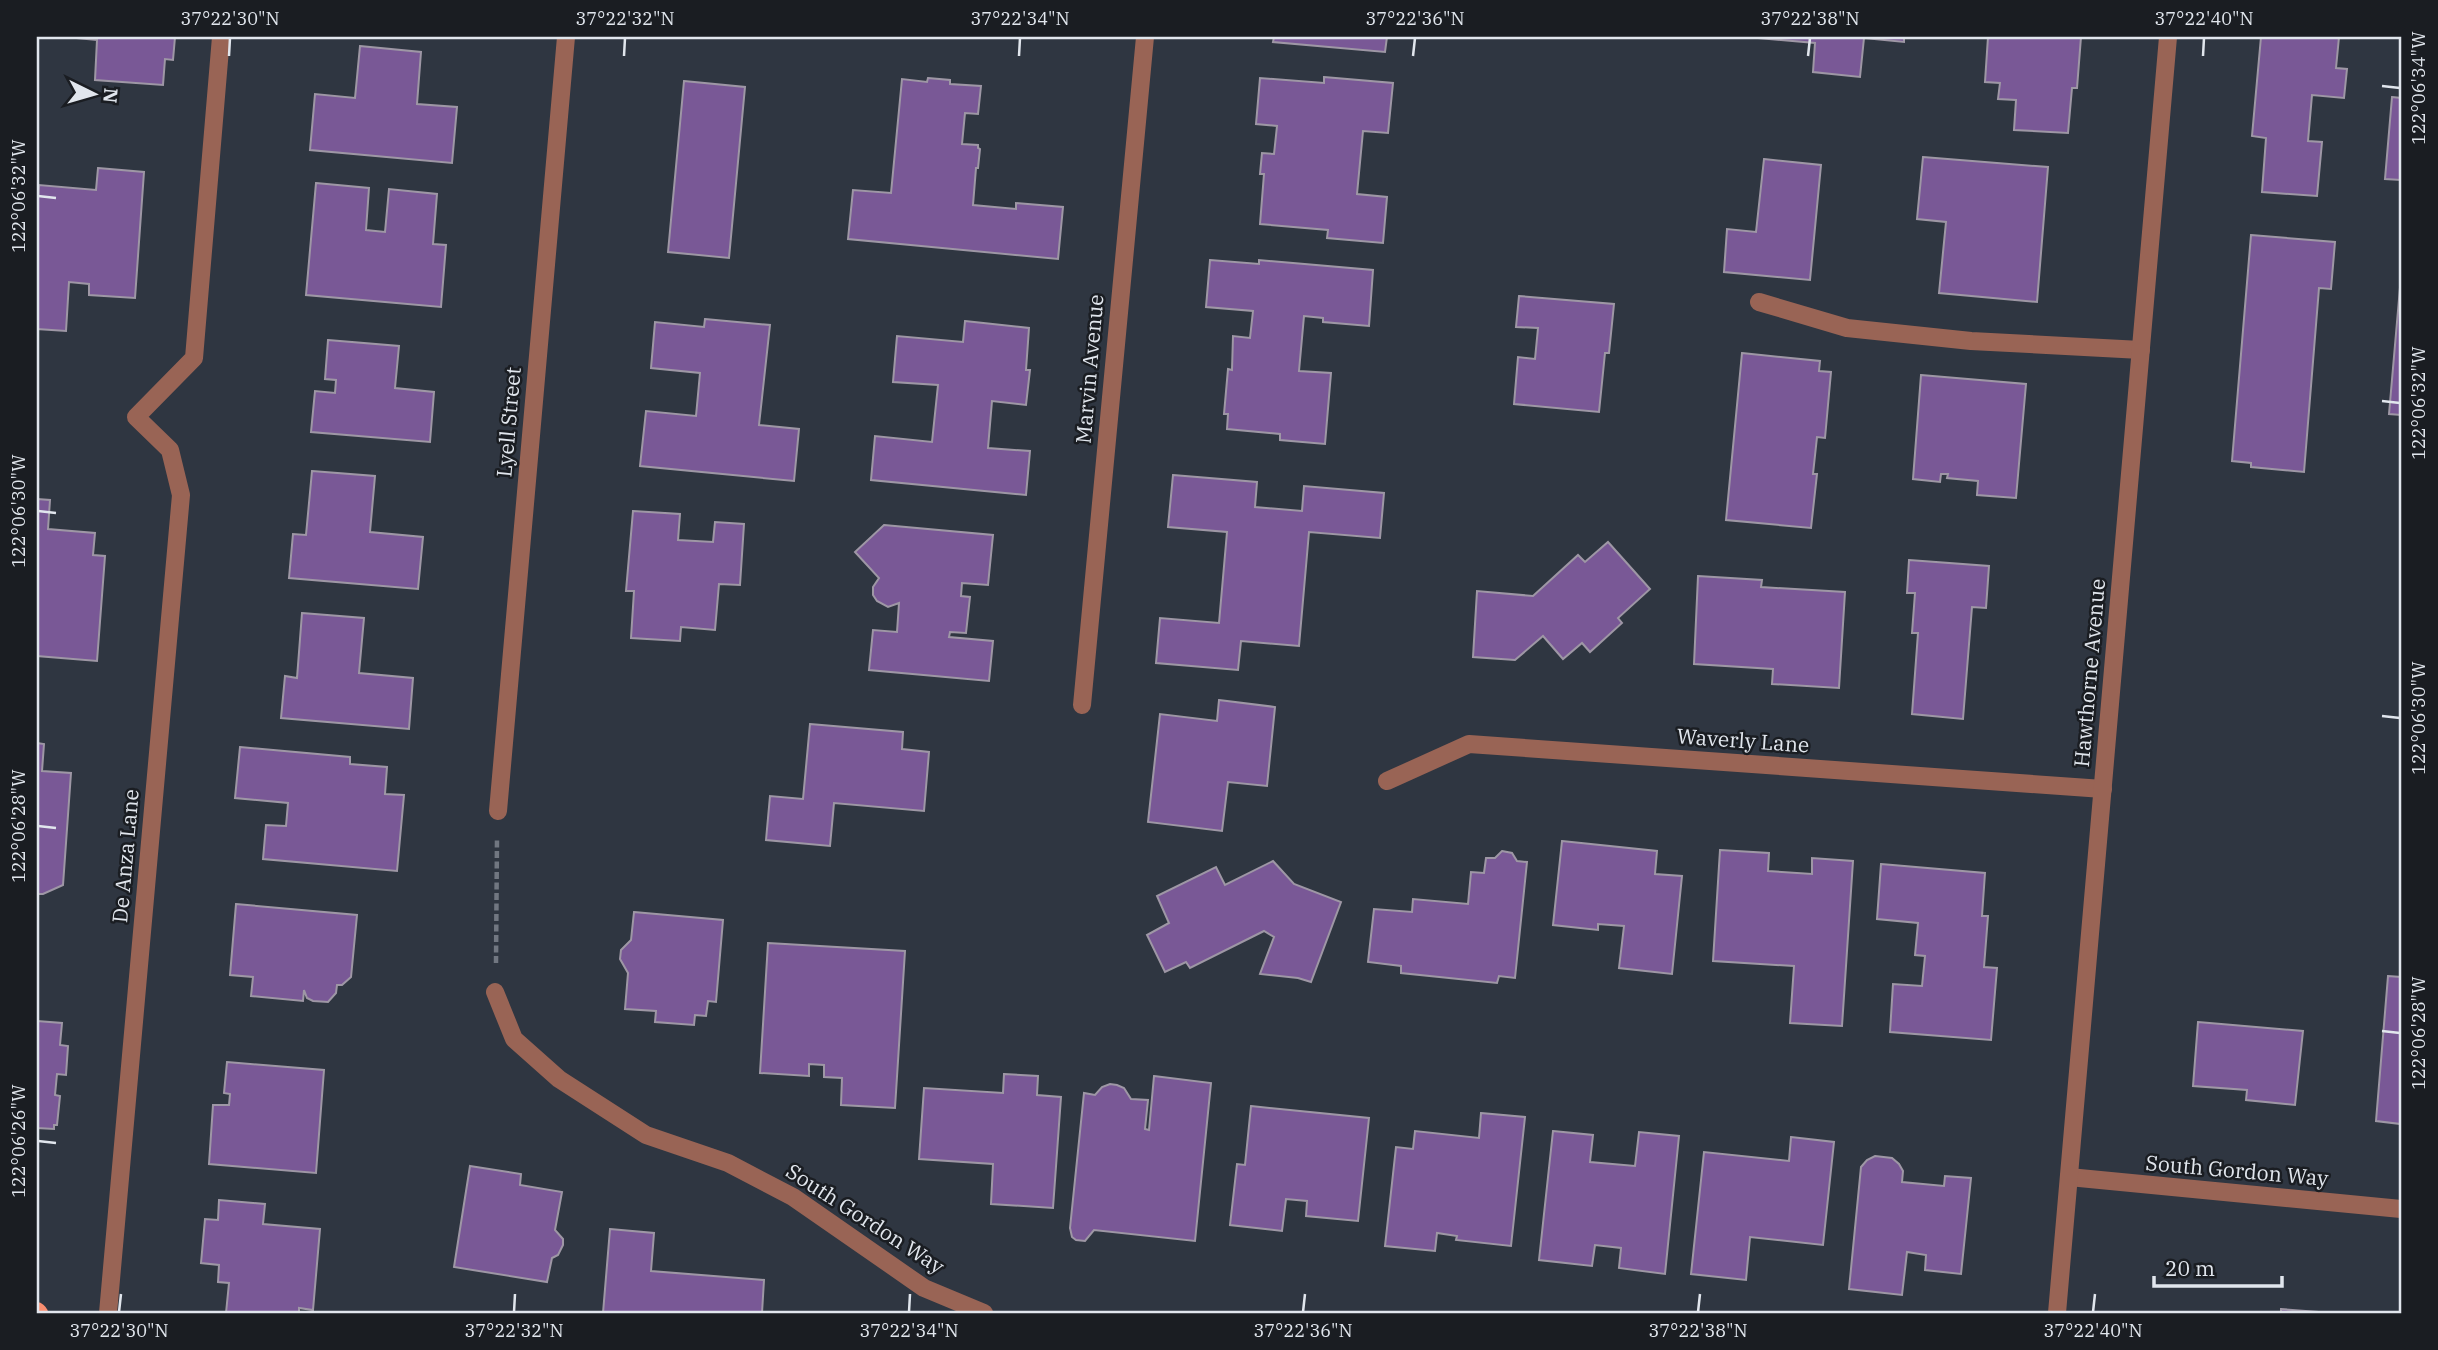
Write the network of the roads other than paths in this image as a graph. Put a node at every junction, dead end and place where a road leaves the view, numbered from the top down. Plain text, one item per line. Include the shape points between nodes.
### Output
1 (221, 37) edge
2 (566, 37) edge
3 (1144, 37) edge
4 (2168, 37) edge
5 (1759, 302) dead end
6 (2141, 350) junction
7 (1082, 705) dead end
8 (1387, 781) dead end
9 (2103, 789) junction
10 (498, 811) road end
11 (495, 992) road end
12 (2069, 1177) junction
13 (2401, 1209) edge
14 (108, 1313) edge
15 (984, 1313) edge
16 (2057, 1313) edge

1 - 14 street, De Anza Lane via 194,358 136,417 170,450 181,495
2 - 10 street, Lyell Street
3 - 7 street, Marvin Avenue
4 - 6 street, Hawthorne Avenue
5 - 6 street via 1847,328 1971,341
6 - 9 street, Hawthorne Avenue
8 - 9 street, Waverly Lane via 1469,744
9 - 12 street, Hawthorne Avenue
11 - 15 street, South Gordon Way via 514,1038 559,1079 646,1135 728,1163 793,1197 924,1288
12 - 13 street, South Gordon Way
12 - 16 street, Hawthorne Avenue

